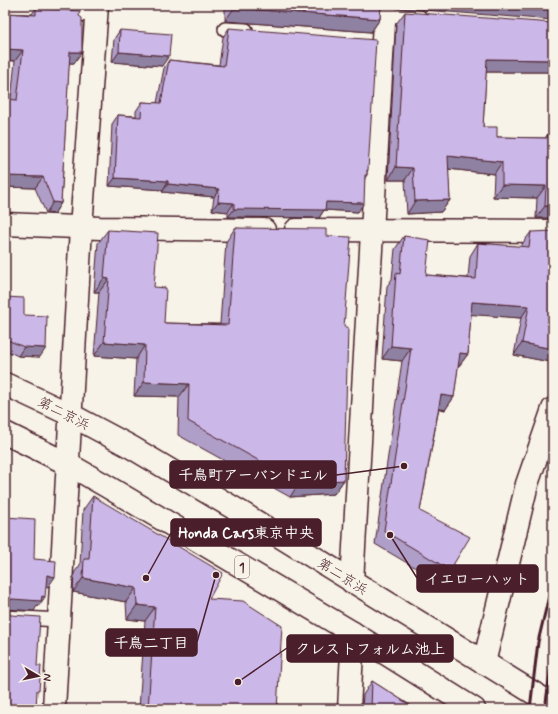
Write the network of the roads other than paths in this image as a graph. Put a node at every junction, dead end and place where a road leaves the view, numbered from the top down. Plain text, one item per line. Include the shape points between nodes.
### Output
1 (5, 10) edge
2 (97, 10) edge
3 (385, 10) edge
4 (431, 18) edge
5 (225, 29) dead end
6 (257, 31) edge
7 (5, 224) edge
8 (81, 228) junction
9 (372, 231) junction
10 (553, 231) edge
11 (5, 384) edge
12 (553, 409) edge
13 (71, 415) junction
14 (5, 433) edge
15 (68, 464) junction
16 (352, 582) junction
17 (5, 617) edge
18 (59, 620) junction
19 (353, 633) junction
20 (484, 663) junction
21 (553, 705) edge
22 (54, 709) edge
23 (349, 709) edge
24 (474, 709) edge

1 - 2 lane
2 - 8 main road
3 - 4 lane
3 - 9 main road via 375,40
5 - 6 lane
7 - 8 main road
8 - 9 main road
8 - 13 main road
9 - 10 main road
9 - 16 main road
11 - 13 main road, 第二京浜
12 - 20 main road via 528,484
13 - 15 main road
13 - 16 main road, 第二京浜 via 144,454
14 - 15 main road, 1
15 - 18 main road
15 - 19 main road, 1
16 - 20 main road, 第二京浜
17 - 18 lane
18 - 22 main road
19 - 23 main road
19 - 24 main road, 1
20 - 21 main road, 第二京浜

